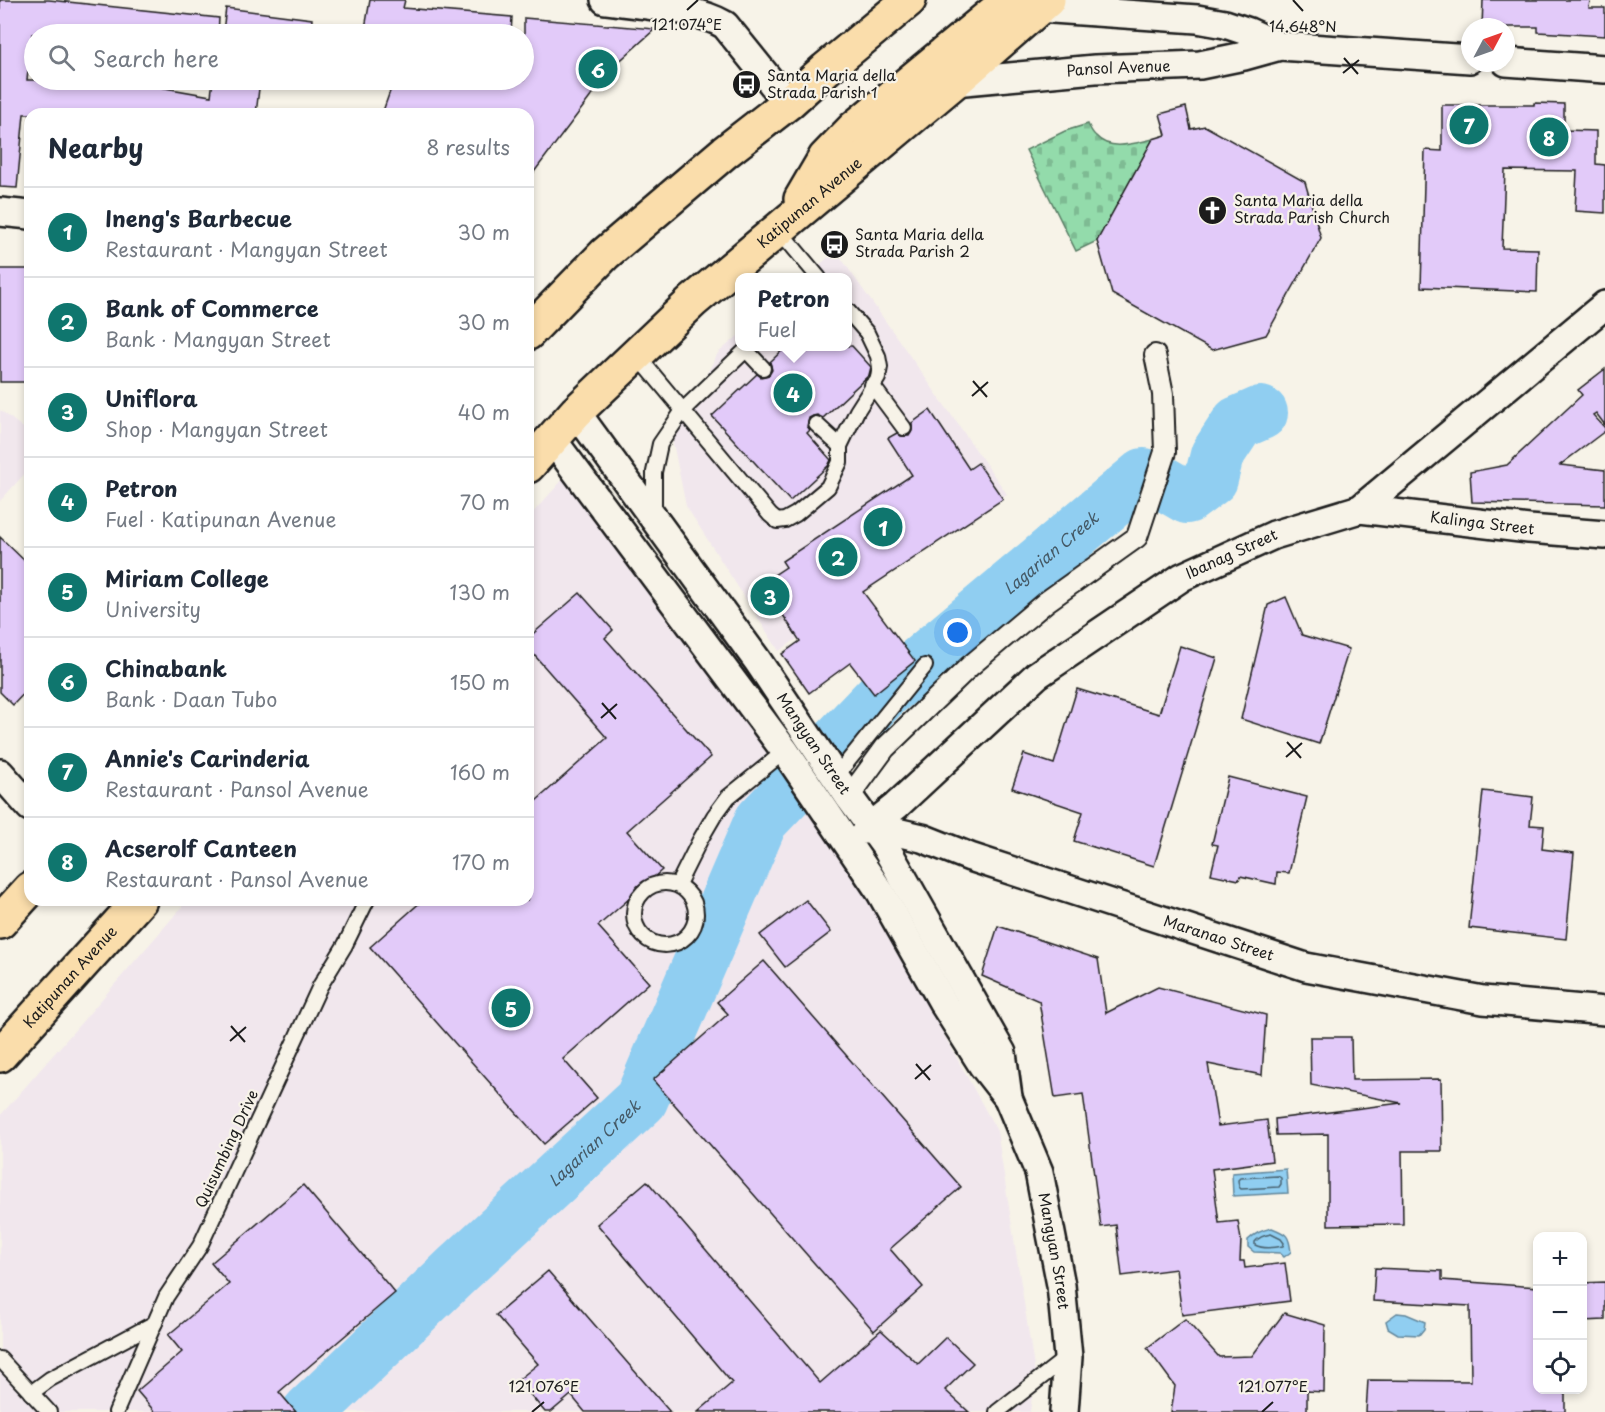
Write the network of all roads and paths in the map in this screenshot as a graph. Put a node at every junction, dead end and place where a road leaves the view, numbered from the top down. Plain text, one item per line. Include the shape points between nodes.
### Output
1 (605, 0) edge
2 (909, 0) edge
3 (1032, 3) edge
4 (1280, 46) junction
5 (1461, 58) edge
6 (1515, 63) edge
7 (1605, 69) edge
8 (954, 82) junction
9 (788, 103) junction
10 (0, 212) edge
11 (24, 214) edge
12 (783, 225) junction
13 (816, 273) edge
14 (1605, 305) edge
15 (852, 316) edge
16 (534, 327) edge
17 (745, 351) edge
18 (750, 351) edge
19 (636, 354) junction
20 (1155, 355) dead end
21 (763, 368) dead end
22 (872, 385) junction
23 (684, 410) junction
24 (576, 412) junction
25 (816, 424) dead end
26 (904, 428) dead end
27 (552, 439) junction
28 (840, 446) junction
29 (534, 459) edge
30 (1359, 509) junction
31 (654, 519) junction
32 (1605, 535) edge
33 (925, 666) dead end
34 (786, 751) junction
35 (0, 773) edge
36 (843, 787) junction
37 (24, 800) edge
38 (871, 826) junction
39 (848, 844) junction
40 (678, 884) junction
41 (24, 896) edge
42 (135, 906) edge
43 (364, 906) edge
44 (0, 922) edge
45 (1605, 1011) edge
46 (0, 1054) edge
47 (1008, 1098) junction
48 (155, 1323) junction
49 (1068, 1357) junction
50 (1, 1361) edge
51 (31, 1393) junction
52 (49, 1412) edge
53 (116, 1412) edge
54 (997, 1412) edge
55 (1064, 1412) edge

1 - 9 street via 681,11 725,24
2 - 9 main road
3 - 4 street, Pansol Avenue via 1197,19 1225,24
3 - 8 main road, Katipunan Avenue
3 - 12 main road via 854,128 825,158
4 - 5 street, Pansol Avenue
4 - 8 street, Pansol Avenue via 1200,65 1095,69
6 - 7 street
8 - 12 main road, Katipunan Avenue
9 - 16 main road via 605,254
10 - 11 street
12 - 13 lane
12 - 19 main road, Katipunan Avenue
14 - 30 street, Ibanag Street
15 - 22 lane via 867,333 878,356 878,378
17 - 23 lane
18 - 21 lane
19 - 23 lane
19 - 24 main road, Katipunan Avenue
20 - 36 street via 1163,394 1165,452 1137,537 1046,602 970,666
22 - 26 lane
22 - 28 lane
23 - 28 lane via 777,521 796,514 828,487 840,462
23 - 31 lane via 660,444 654,472
24 - 27 main road, Katipunan Avenue
24 - 31 street, Mangyan Street
25 - 28 lane
27 - 29 main road, Katipunan Avenue
27 - 34 street, Mangyan Street
30 - 32 street, Kalinga Street
30 - 38 street, Ibanag Street via 1274,535 1182,577 1037,675
31 - 36 street, Mangyan Street
33 - 36 lane
34 - 39 street, Mangyan Street
34 - 40 lane via 728,796
35 - 37 street
36 - 38 street, Mangyan Street
38 - 39 street
38 - 45 street, Maranao Street via 922,838 1306,967 1483,1000
38 - 47 street, Mangyan Street via 1002,1053
39 - 47 street, Mangyan Street via 881,893 945,1006
40 - 40 lane via 654,884 636,901 636,925 653,943 677,943 694,926 694,902
41 - 44 main road
42 - 46 main road, Katipunan Avenue
43 - 48 lane, Quisumbing Drive via 320,986 200,1246 166,1297
47 - 49 street, Mangyan Street via 1039,1172 1060,1285
48 - 51 lane
48 - 53 lane, Quisumbing Drive
49 - 54 lane
49 - 55 street, Mangyan Street
50 - 51 lane
51 - 52 lane

